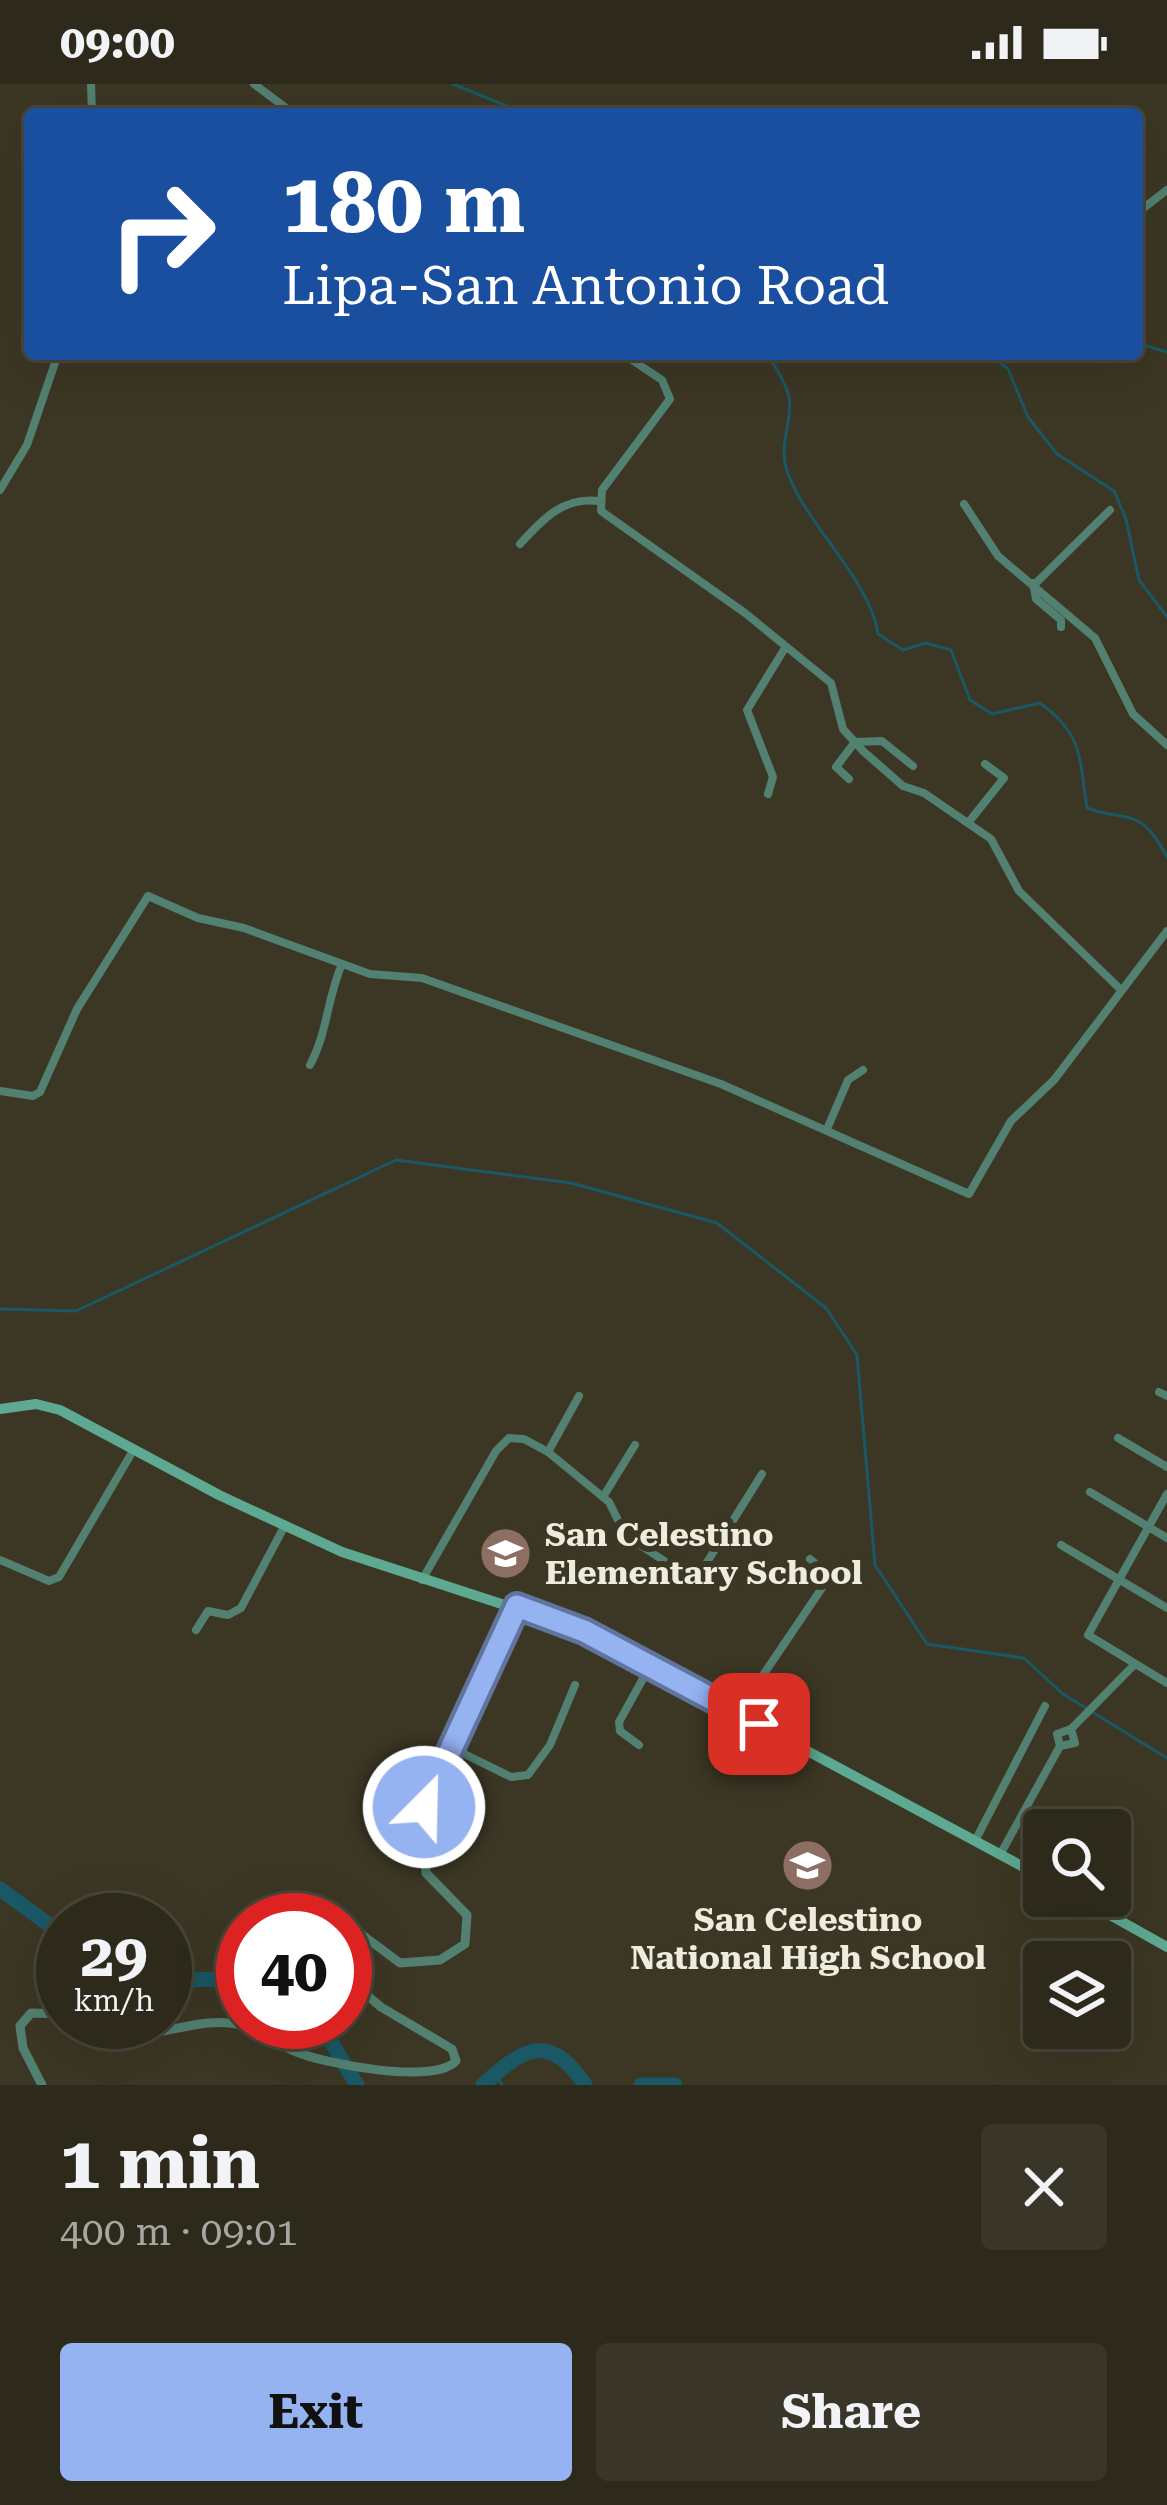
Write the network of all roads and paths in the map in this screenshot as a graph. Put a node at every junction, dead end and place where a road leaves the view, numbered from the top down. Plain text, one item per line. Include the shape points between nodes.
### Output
1 (254, 84) edge
2 (286, 108) edge
3 (1167, 190) edge
4 (1143, 208) edge
5 (56, 360) edge
6 (632, 360) edge
7 (0, 490) edge
8 (598, 501) junction
9 (964, 504) dead end
10 (1110, 510) dead end
11 (520, 544) dead end
12 (1034, 583) junction
13 (1061, 627) dead end
14 (785, 648) junction
15 (856, 742) junction
16 (1167, 745) edge
17 (986, 764) dead end
18 (913, 766) dead end
19 (849, 779) dead end
20 (768, 794) dead end
21 (968, 823) junction
22 (1167, 931) edge
23 (342, 964) junction
24 (1119, 988) junction
25 (310, 1065) dead end
26 (862, 1070) dead end
27 (0, 1091) edge
28 (827, 1129) junction
29 (579, 1396) dead end
30 (0, 1408) edge
31 (1118, 1438) dead end
32 (635, 1445) dead end
33 (134, 1449) junction
34 (548, 1452) junction
35 (1167, 1467) edge
36 (762, 1474) dead end
37 (1090, 1492) dead end
38 (1167, 1494) edge
39 (604, 1497) junction
40 (1148, 1526) junction
41 (284, 1527) junction
42 (1167, 1538) edge
43 (1061, 1545) dead end
44 (809, 1559) dead end
45 (0, 1560) edge
46 (1118, 1579) junction
47 (421, 1582) junction
48 (517, 1606) junction
49 (1167, 1608) edge
50 (196, 1630) dead end
51 (650, 1666) junction
52 (1133, 1666) junction
53 (1167, 1683) edge
54 (575, 1685) dead end
55 (1045, 1706) dead end
56 (738, 1712) junction
57 (639, 1745) dead end
58 (450, 1747) junction
59 (976, 1839) junction
60 (1001, 1853) junction
61 (1023, 1866) edge
62 (1113, 1917) edge
63 (372, 1942) edge
64 (1167, 1947) edge
65 (372, 2000) edge
66 (36, 2013) edge
67 (293, 2049) edge
68 (42, 2085) edge

1 - 2 street
3 - 4 street
5 - 7 street via 27,445
6 - 8 street via 662,380 670,399
8 - 11 street via 554,511
8 - 14 street via 608,518
9 - 12 street via 998,556
10 - 12 street
12 - 13 street via 1036,599
12 - 16 street via 1095,638 1133,714
14 - 15 street via 832,683 843,729
14 - 20 street via 747,710 773,777
15 - 18 street via 882,741
15 - 19 street via 836,767
15 - 21 street via 903,786
17 - 21 street via 1004,778
21 - 24 street via 997,845 1019,891
22 - 24 street
23 - 25 street
23 - 27 street via 148,896 77,1010 40,1092
23 - 28 street via 422,977
24 - 28 street via 1054,1080 1011,1121 969,1194
26 - 28 street via 848,1080
29 - 34 street
30 - 33 main road via 47,1405
31 - 35 street
32 - 39 street
33 - 41 main road
33 - 45 street via 59,1577 49,1581
34 - 39 street
34 - 47 street via 515,1436 502,1443
36 - 39 street via 694,1577 626,1536
37 - 40 street
38 - 40 street
40 - 42 street
40 - 46 street
41 - 47 main road
41 - 50 street via 241,1608 208,1611
43 - 46 street
44 - 56 street via 826,1582
46 - 49 street
46 - 52 street via 1088,1635
47 - 48 main road
48 - 51 main road
48 - 58 street
51 - 56 main road
51 - 57 street via 619,1722
52 - 53 street
52 - 60 street via 1071,1729 1075,1743 1060,1746
54 - 58 street via 528,1775 512,1778
55 - 59 street
56 - 59 main road
58 - 63 street via 424,1807 422,1861 431,1884 467,1915 465,1944 440,1960 400,1963
59 - 60 main road
60 - 61 main road
62 - 64 main road
65 - 67 street via 456,2054 451,2068 433,2075
66 - 68 street via 20,2026

